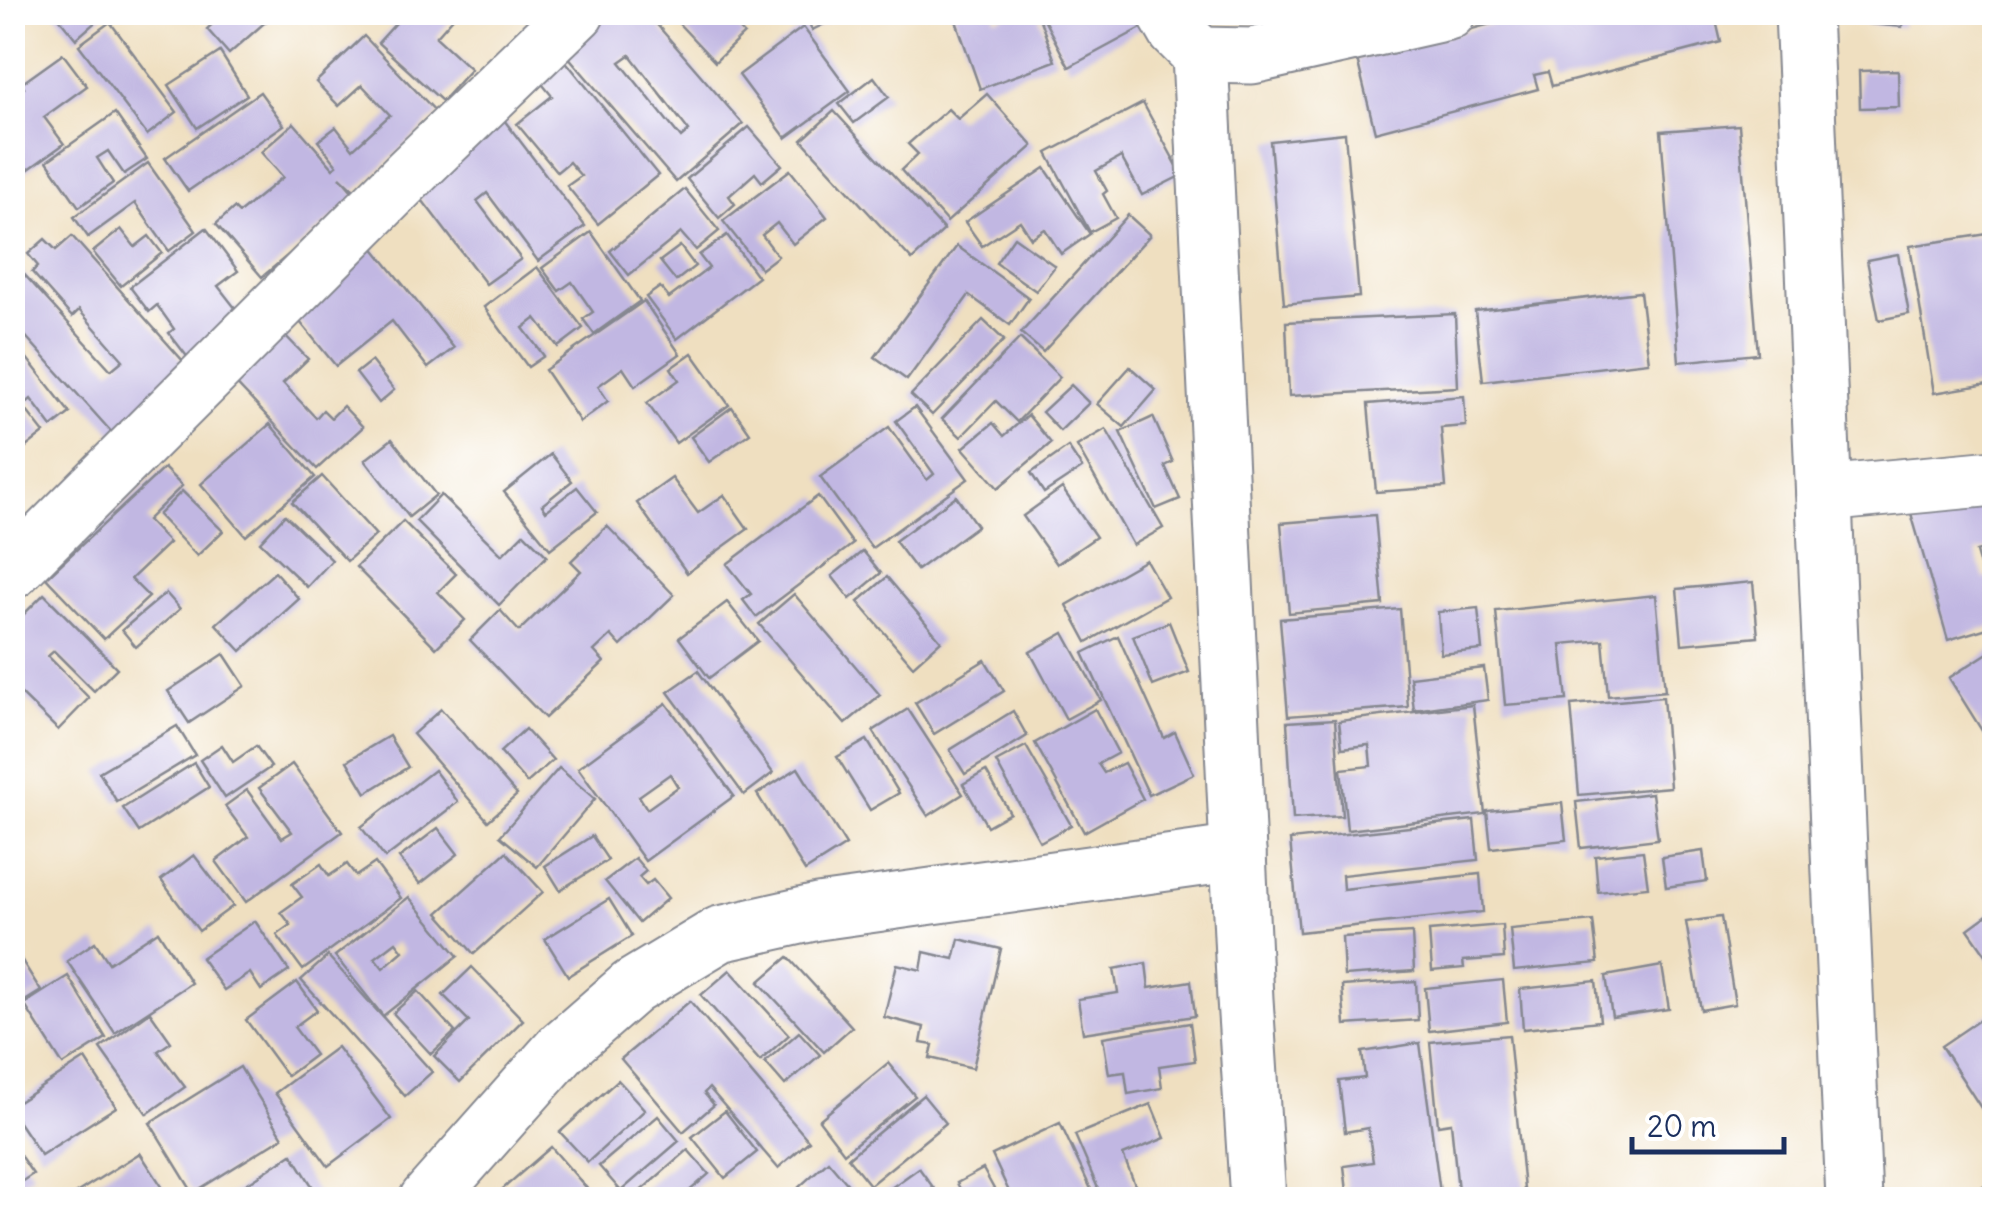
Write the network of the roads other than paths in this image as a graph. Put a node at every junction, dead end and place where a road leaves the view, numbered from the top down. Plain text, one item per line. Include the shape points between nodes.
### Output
1 (577, 12) edge
2 (1166, 12) edge
3 (1448, 12) edge
4 (1803, 12) edge
5 (1200, 55) junction
6 (1994, 478) edge
7 (1824, 494) junction
8 (12, 571) edge
9 (1238, 853) junction
10 (427, 1200) edge
11 (1258, 1200) edge
12 (1854, 1200) edge

1 - 8 street
2 - 5 street
3 - 5 street via 1252,56
4 - 7 street
5 - 9 street
6 - 7 street
7 - 12 street
9 - 10 street via 818,912 720,934 632,987 562,1048
9 - 11 street

